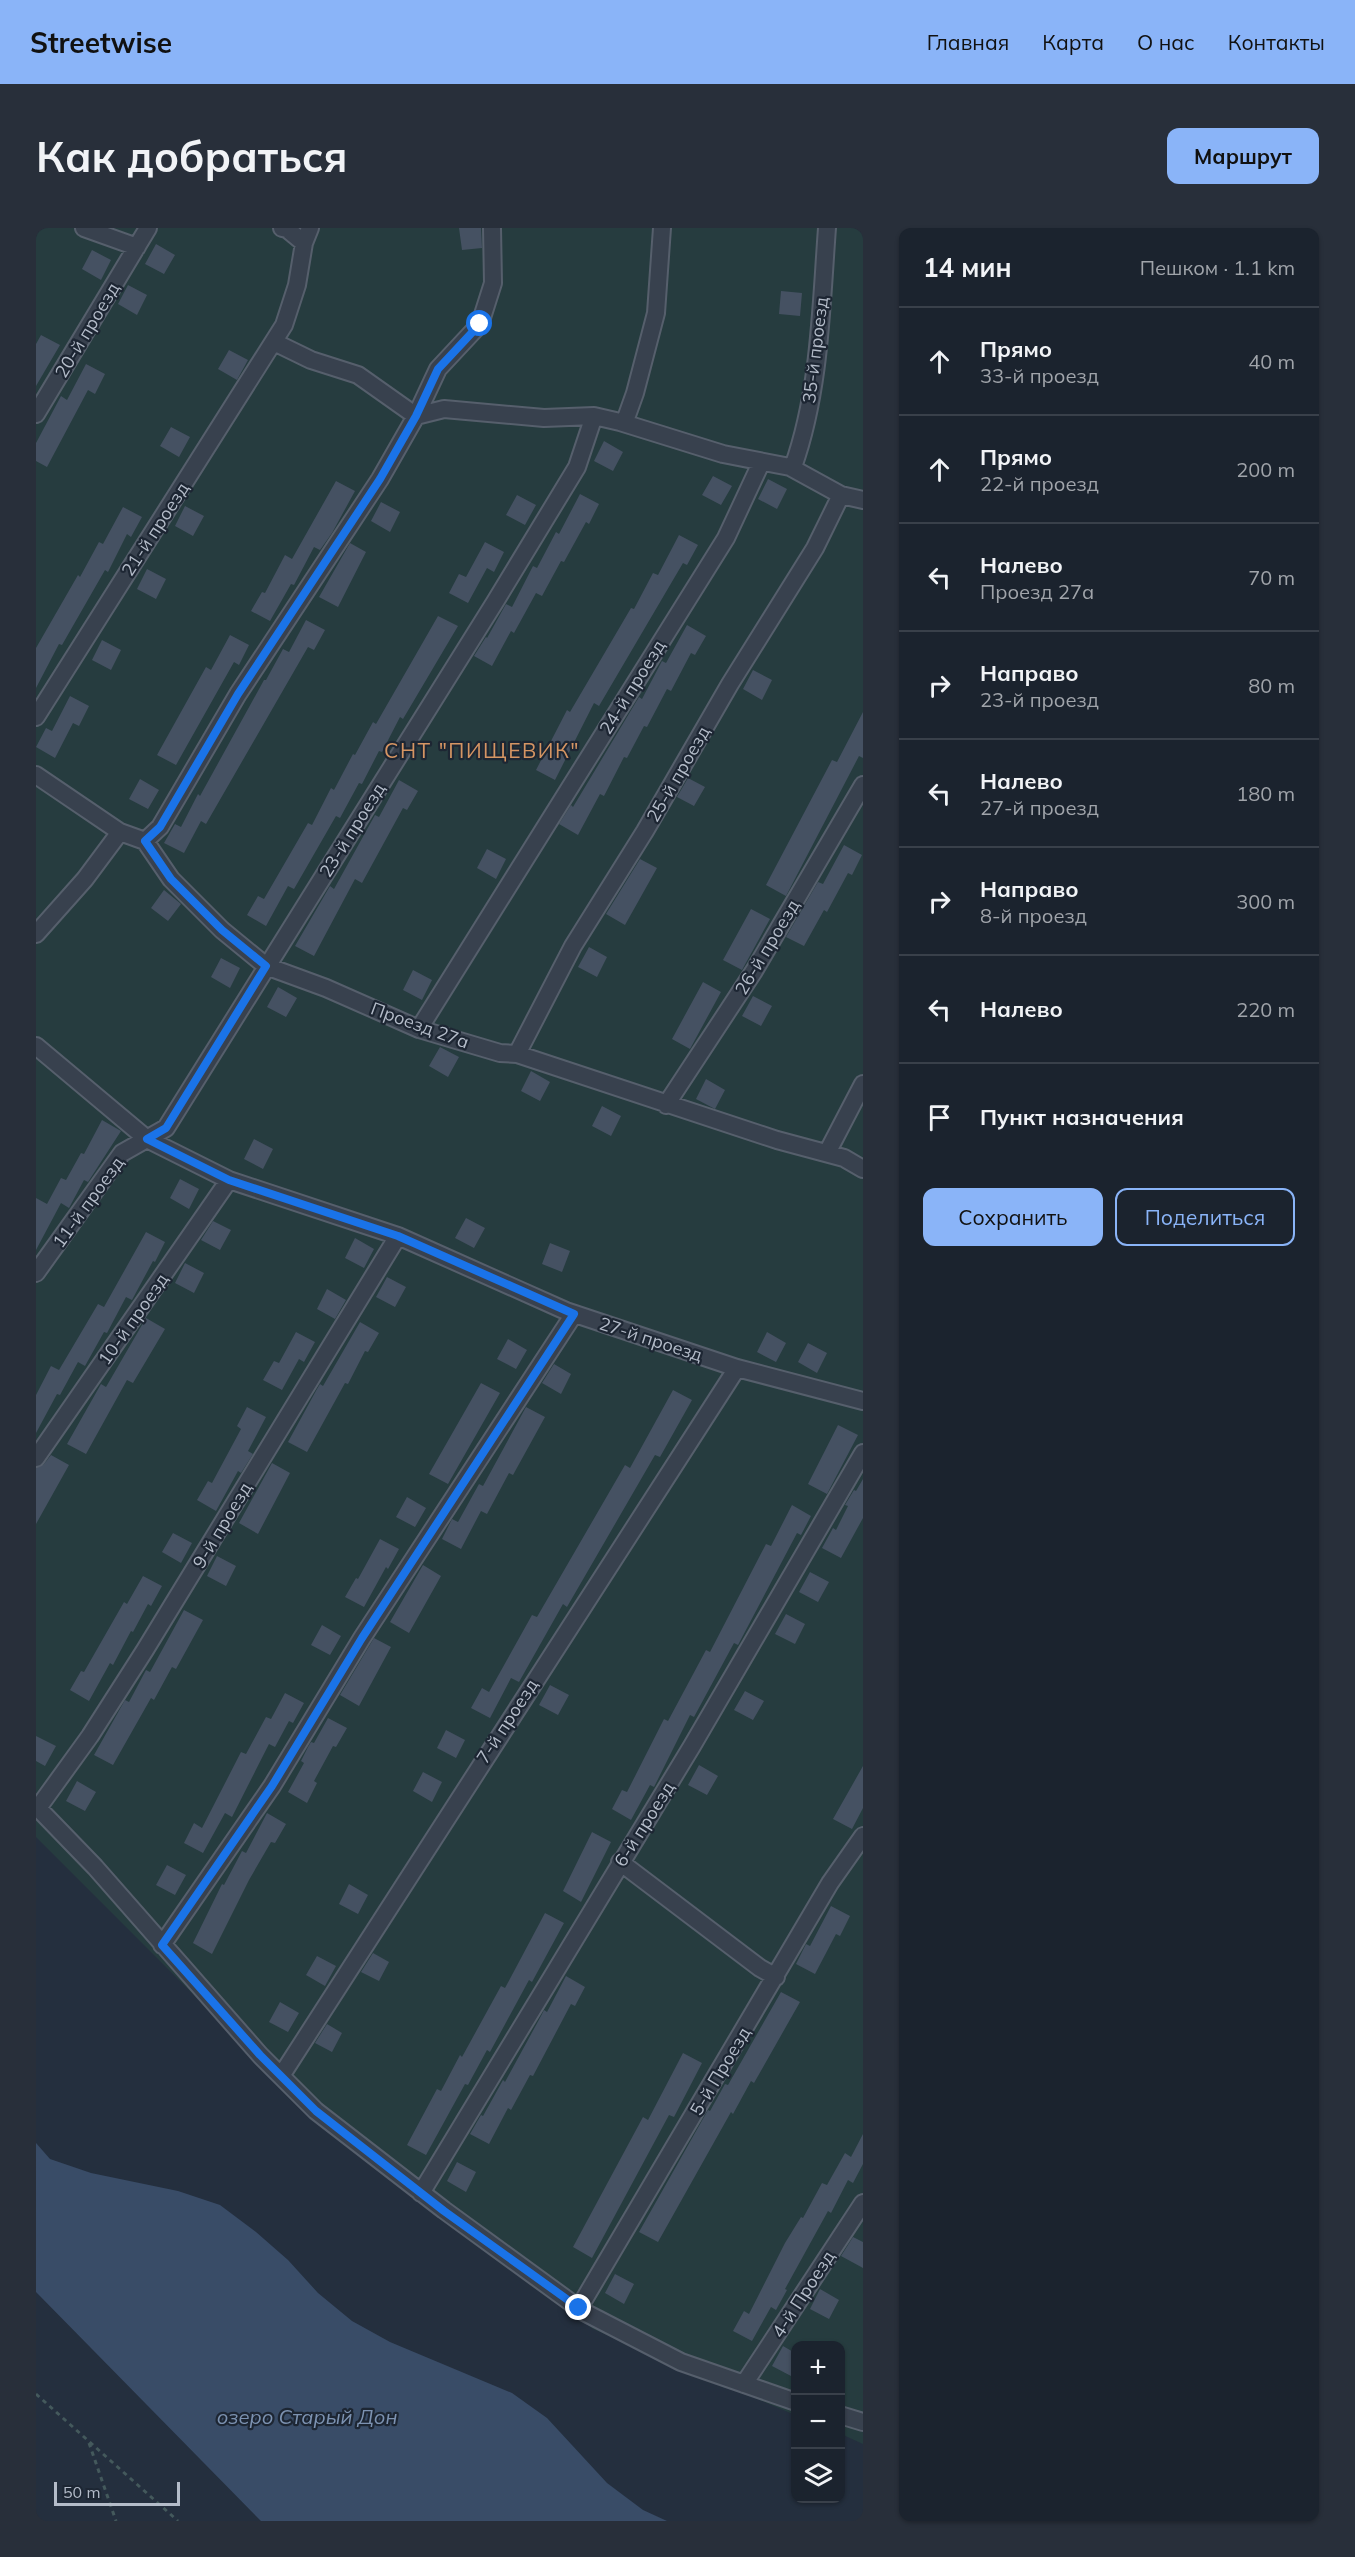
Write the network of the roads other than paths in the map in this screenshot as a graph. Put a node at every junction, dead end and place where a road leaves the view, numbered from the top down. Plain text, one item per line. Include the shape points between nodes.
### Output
1 (84, 228) edge
2 (148, 228) edge
3 (282, 228) edge
4 (492, 228) edge
5 (662, 228) edge
6 (827, 228) edge
7 (307, 236) edge
8 (137, 247) junction
9 (274, 342) junction
10 (36, 414) edge
11 (416, 416) junction
12 (594, 416) junction
13 (620, 422) junction
14 (761, 463) junction
15 (790, 467) junction
16 (841, 495) junction
17 (863, 500) edge
18 (36, 717) edge
19 (36, 775) edge
20 (863, 785) edge
21 (120, 832) junction
22 (145, 841) junction
23 (36, 934) edge
24 (266, 966) junction
25 (419, 1029) junction
26 (36, 1046) edge
27 (517, 1054) junction
28 (863, 1084) edge
29 (666, 1105) junction
30 (147, 1139) junction
31 (827, 1153) junction
32 (863, 1169) edge
33 (229, 1180) junction
34 (398, 1236) junction
35 (36, 1274) edge
36 (574, 1314) junction
37 (737, 1368) junction
38 (863, 1401) edge
39 (863, 1453) edge
40 (36, 1458) edge
41 (37, 1807) edge
42 (863, 1836) edge
43 (620, 1862) junction
44 (162, 1945) junction
45 (776, 1977) junction
46 (280, 2076) junction
47 (421, 2193) junction
48 (863, 2204) edge
49 (579, 2308) junction
50 (744, 2385) junction
51 (791, 2401) edge
52 (845, 2417) edge
53 (863, 2422) edge

1 - 8 street
2 - 8 street, 20-й проезд
3 - 7 street
4 - 11 street via 493,283 480,324 438,369
5 - 13 street via 656,313 635,393 625,421
6 - 15 street, 35-й проезд via 816,371 803,440
7 - 9 street, 21-й проезд via 297,285
8 - 10 street, 20-й проезд
9 - 11 street via 311,360 358,375
9 - 18 street, 21-й проезд
11 - 12 street via 444,409 544,418
11 - 22 street via 380,479 238,694 160,827
12 - 13 street
12 - 24 street, 23-й проезд via 577,467
13 - 14 street
14 - 15 street
14 - 25 street, 24-й проезд via 726,538
15 - 16 street
16 - 17 street
16 - 27 street, 25-й проезд via 815,548 573,946
19 - 21 street
20 - 29 street, 26-й проезд via 754,971
21 - 22 street
21 - 23 street
22 - 24 street, Проезд 27а via 171,879 222,930
24 - 25 street, Проезд 27а
24 - 30 street, 23-й проезд via 166,1128
25 - 27 street, Проезд 27а via 500,1053
26 - 30 street, 27-й проезд
27 - 29 street, Проезд 27а
28 - 31 street
29 - 31 street, Проезд 27а
30 - 33 street, 27-й проезд
30 - 35 street, 11-й проезд via 122,1153
31 - 32 street, Проезд 27а
33 - 34 street, 27-й проезд
33 - 40 street, 10-й проезд
34 - 36 street, 27-й проезд
34 - 41 street, 9-й проезд via 145,1650 90,1736
36 - 37 street, 27-й проезд
36 - 44 street via 362,1638 272,1786
37 - 38 street, 27-й проезд
37 - 46 street, 7-й проезд
39 - 43 street, 6-й проезд
41 - 44 street
42 - 45 street, 5-й Проезд via 830,1883
43 - 45 street
43 - 47 street, 6-й проезд
44 - 46 street
45 - 49 street, 5-й Проезд
46 - 47 street via 316,2111
47 - 49 street
48 - 50 street, 4-й Проезд
49 - 50 street via 681,2362
50 - 51 street
52 - 53 street

